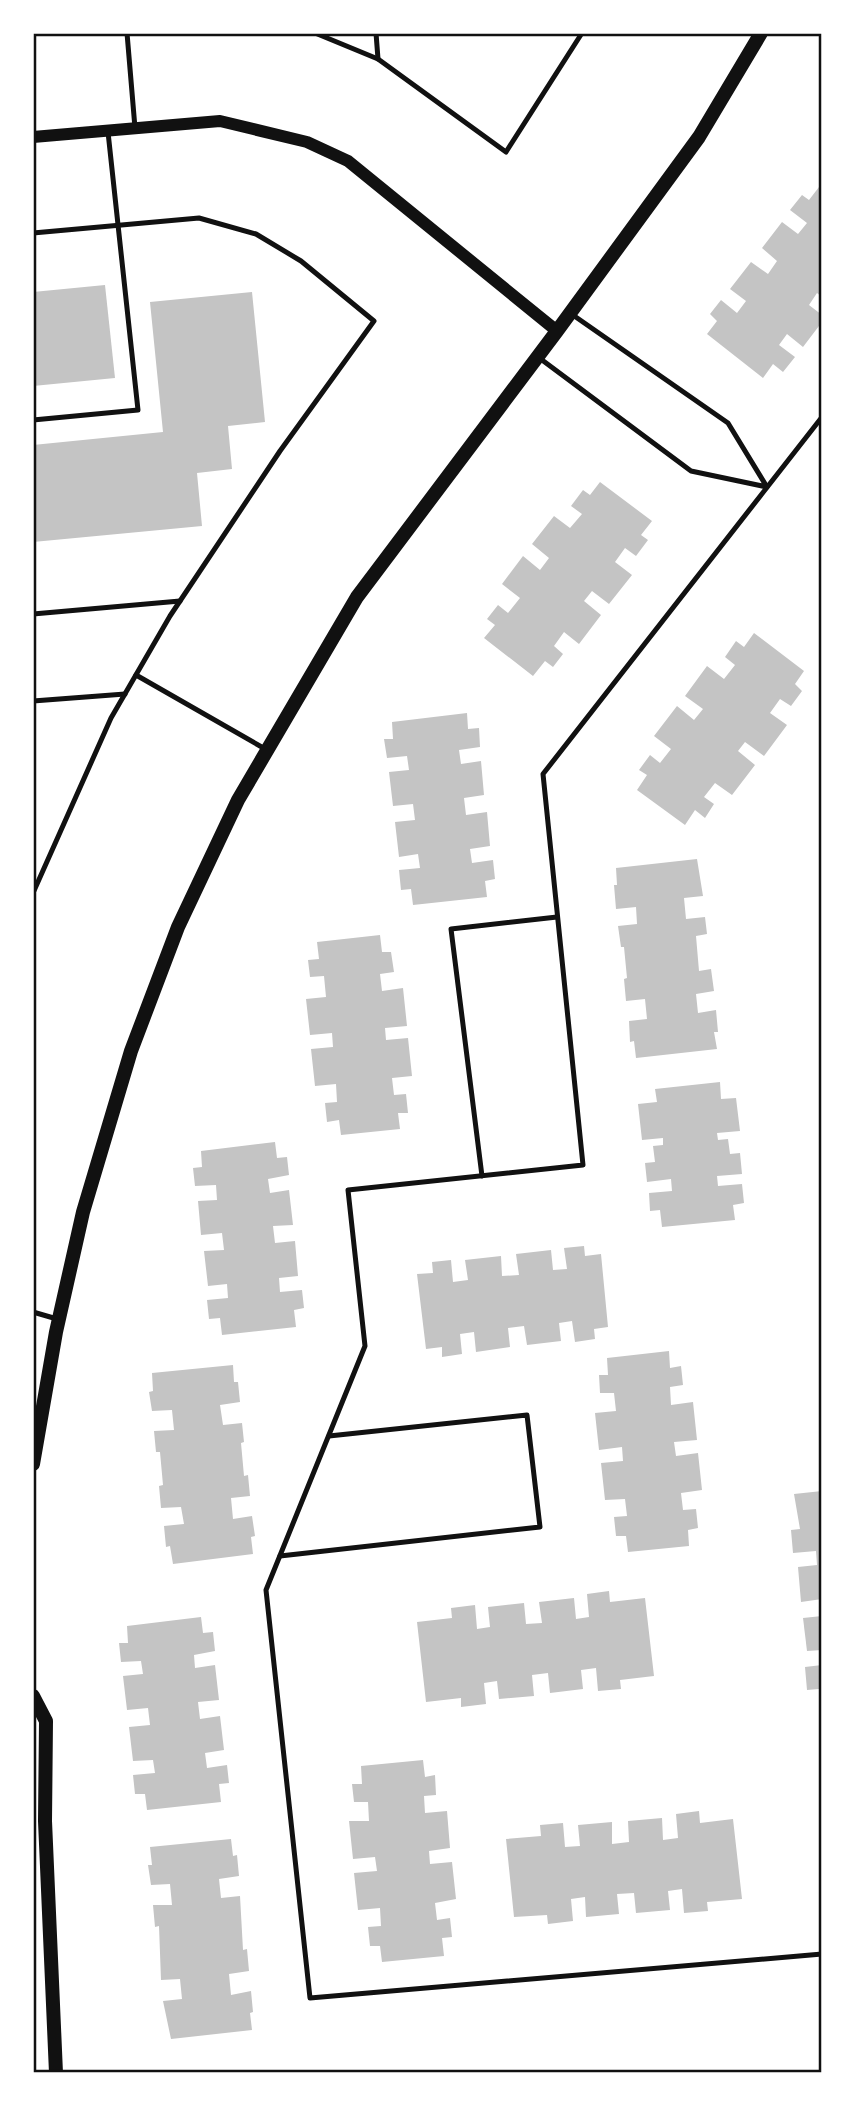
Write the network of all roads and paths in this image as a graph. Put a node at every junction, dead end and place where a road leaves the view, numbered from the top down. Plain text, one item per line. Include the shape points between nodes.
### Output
1 (127, 33) edge
2 (315, 33) edge
3 (376, 33) edge
4 (582, 33) edge
5 (761, 33) edge
6 (378, 59) junction
7 (135, 128) junction
8 (108, 130) junction
9 (33, 137) edge
10 (119, 226) junction
11 (33, 233) edge
12 (570, 313) junction
13 (557, 331) junction
14 (538, 357) junction
15 (822, 417) edge
16 (33, 420) edge
17 (767, 487) junction
18 (180, 601) junction
19 (33, 614) edge
20 (136, 675) junction
21 (125, 694) junction
22 (33, 701) edge
23 (267, 750) junction
24 (33, 893) edge
25 (557, 917) junction
26 (482, 1176) junction
27 (33, 1311) edge
28 (59, 1319) junction
29 (329, 1436) junction
30 (33, 1464) edge
31 (280, 1556) junction
32 (33, 1696) edge
33 (822, 1954) edge
34 (56, 2073) edge

1 - 7 lane
2 - 6 lane
3 - 6 lane
4 - 6 lane via 506,152
5 - 12 main road via 699,137
7 - 8 street
7 - 13 street via 220,121 307,142 348,162
8 - 9 street
8 - 10 lane
10 - 11 lane
10 - 16 lane via 138,410
10 - 18 lane via 199,218 256,234 301,261 374,320
12 - 13 main road
12 - 17 lane via 728,423
13 - 14 main road
14 - 17 lane via 691,471
14 - 23 main road via 357,597
15 - 17 lane
17 - 25 lane via 543,774
18 - 19 lane
18 - 20 lane
20 - 21 lane
20 - 23 lane
21 - 22 lane
21 - 24 lane
23 - 28 main road via 178,927 131,1051 83,1212
25 - 26 lane via 583,1165
25 - 26 lane via 451,929
26 - 29 lane via 348,1190 365,1346
27 - 28 lane
28 - 30 main road
29 - 31 lane
29 - 31 lane via 527,1415 540,1527
31 - 33 lane via 267,1590 310,1998
32 - 34 main road via 46,1721 45,1821

